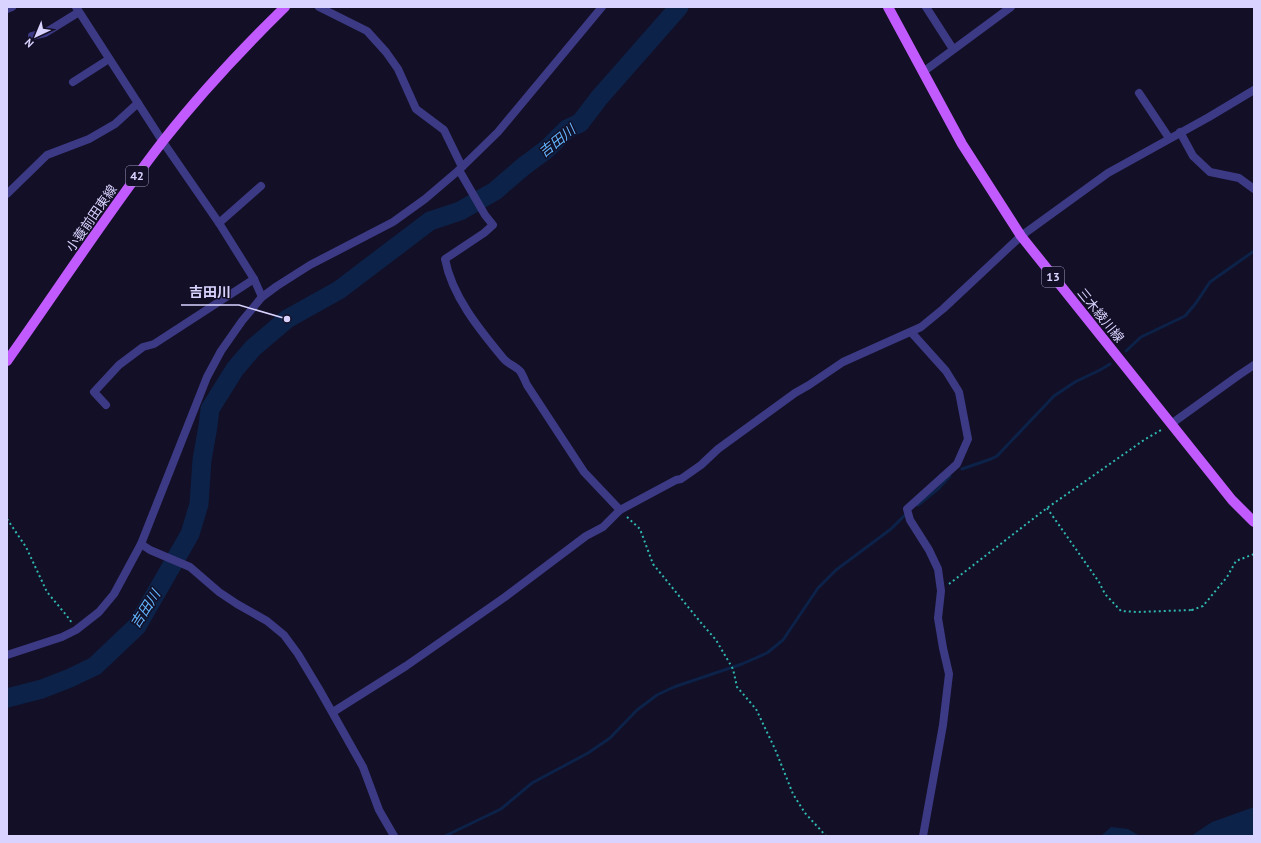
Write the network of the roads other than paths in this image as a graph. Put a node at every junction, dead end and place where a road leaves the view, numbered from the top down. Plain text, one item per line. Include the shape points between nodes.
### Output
1 (12, 7) edge
2 (285, 7) edge
3 (318, 7) edge
4 (602, 7) edge
5 (888, 7) edge
6 (926, 7) edge
7 (1011, 7) edge
8 (7, 9) edge
9 (77, 9) edge
10 (32, 36) dead end
11 (953, 49) junction
12 (109, 59) junction
13 (923, 72) junction
14 (73, 82) dead end
15 (1254, 90) edge
16 (1139, 93) dead end
17 (138, 103) junction
18 (1180, 132) junction
19 (1169, 138) junction
20 (162, 142) junction
21 (461, 169) junction
22 (261, 186) dead end
23 (1254, 189) edge
24 (7, 194) edge
25 (219, 223) junction
26 (1021, 236) junction
27 (254, 279) junction
28 (262, 297) junction
29 (912, 332) junction
30 (7, 361) edge
31 (1254, 365) edge
32 (106, 405) dead end
33 (1171, 424) junction
34 (620, 510) junction
35 (1254, 522) edge
36 (142, 544) junction
37 (7, 655) edge
38 (333, 712) junction
39 (394, 836) edge
40 (923, 836) edge

1 - 8 street
2 - 20 main road, 小蓑前田東線 / 42 via 208,88
3 - 21 street via 367,31 386,52 398,69 416,110 444,130
4 - 21 street via 498,132
5 - 13 main road, 三木綾川線 / 13
6 - 11 street
7 - 11 street
9 - 10 street via 45,33
9 - 12 street
11 - 13 street
12 - 14 street
12 - 17 street
13 - 26 main road, 三木綾川線 / 13 via 962,144
15 - 18 street
16 - 19 street
17 - 20 street
17 - 24 street via 115,124 89,139 48,155
18 - 19 street
18 - 23 street via 1194,156 1210,172 1239,178
19 - 26 street via 1108,172
20 - 25 street
20 - 30 main road, 小蓑前田東線 / 42
21 - 28 street via 393,222 310,265
21 - 34 street via 467,185 493,225 445,259 447,273 475,322 505,360 521,372 584,472
22 - 25 street
25 - 27 street
26 - 29 street via 943,309
26 - 33 main road, 三木綾川線 / 13
27 - 28 street
27 - 32 street via 154,344 143,347 119,365 94,392
28 - 36 street via 221,350 207,377
29 - 34 street via 843,362 795,393 681,479
29 - 40 street via 946,371 960,392 968,439 957,464 907,509 910,520 938,569 938,618 949,674 944,725
31 - 33 street
33 - 35 main road, 三木綾川線 / 13 via 1232,500
34 - 38 street via 604,527 586,536 505,597 406,666
36 - 37 street via 114,594 99,612 76,630 62,637
36 - 38 street via 190,567 219,592 284,635
38 - 39 street via 363,766 379,810

